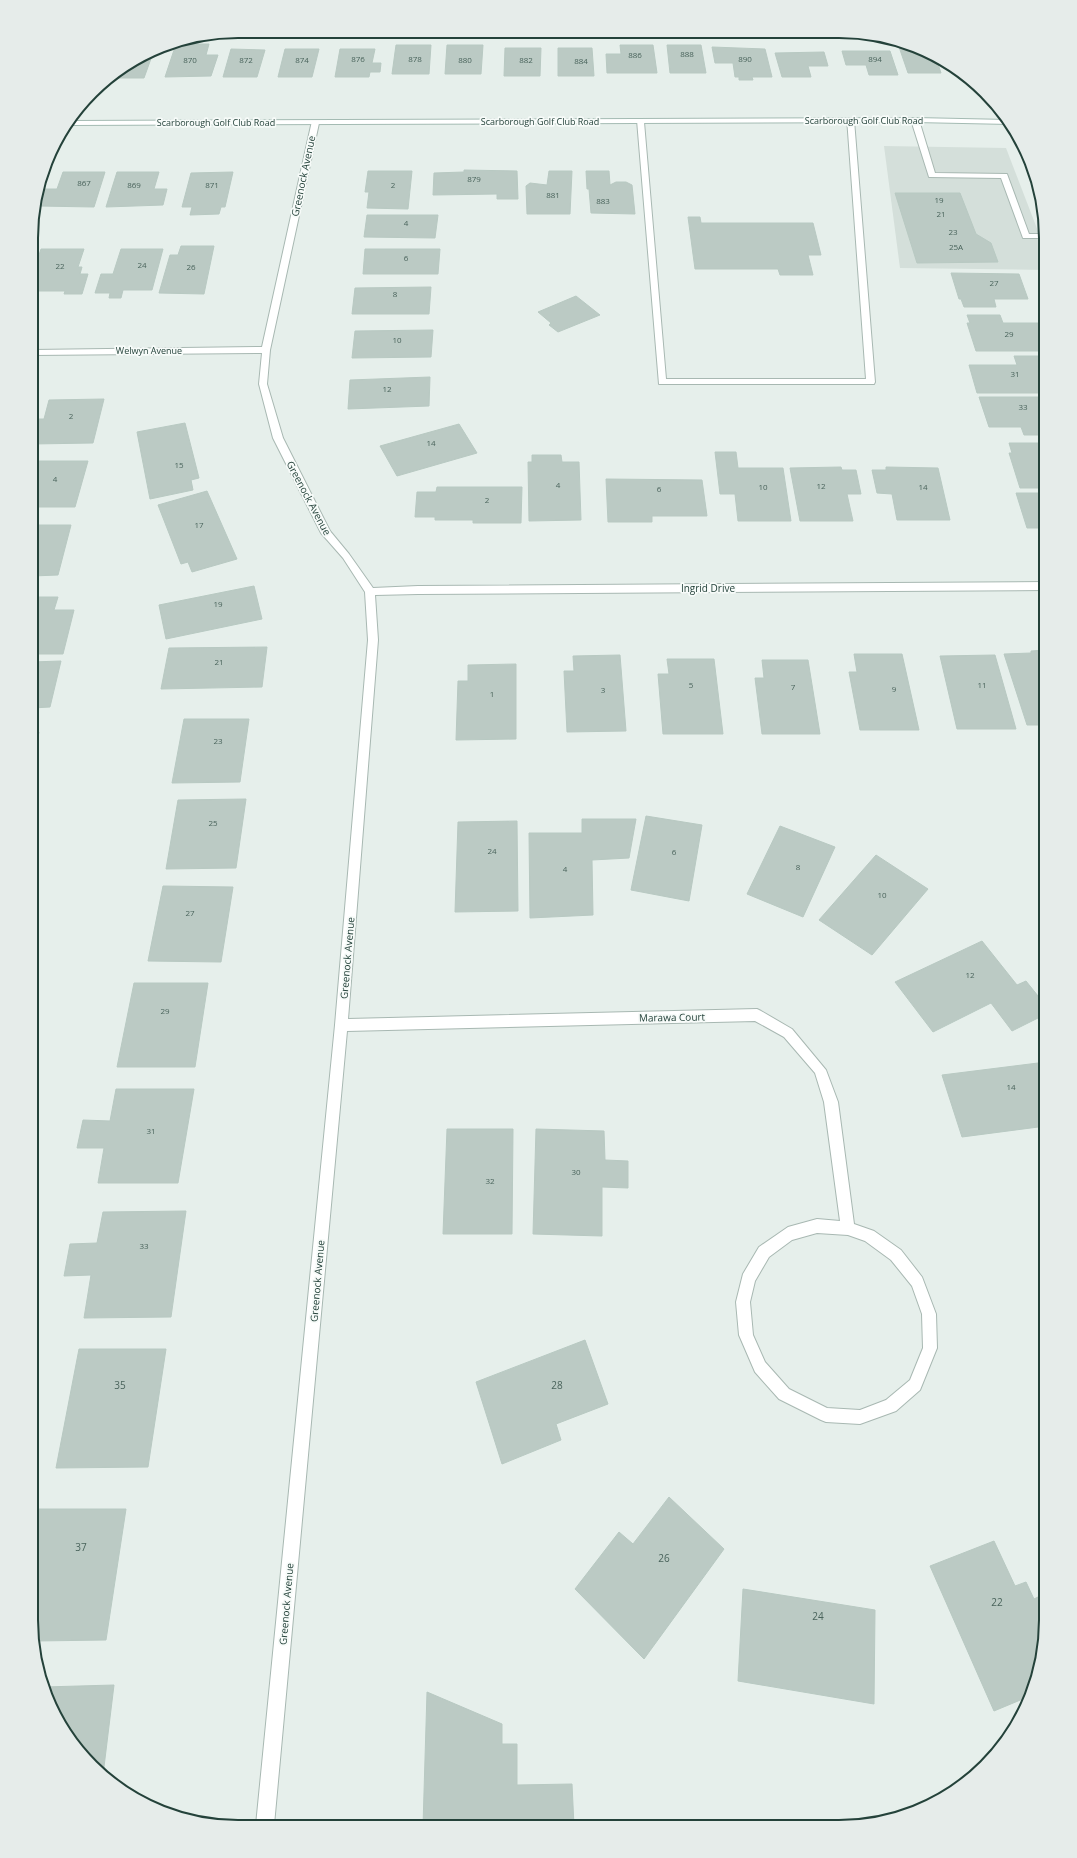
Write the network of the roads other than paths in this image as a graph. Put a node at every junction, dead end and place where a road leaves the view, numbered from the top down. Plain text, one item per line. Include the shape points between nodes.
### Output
1 (850, 120) junction
2 (915, 120) junction
3 (315, 122) junction
4 (640, 122) junction
5 (1002, 122) edge
6 (75, 123) edge
7 (1039, 236) edge
8 (266, 350) junction
9 (38, 352) edge
10 (1039, 586) edge
11 (370, 592) junction
12 (341, 1025) junction
13 (848, 1228) junction
14 (265, 1820) edge

1 - 2 street, Scarborough Golf Club Road
1 - 4 street, Scarborough Golf Club Road
1 - 4 street via 871,382 662,382
2 - 5 street, Scarborough Golf Club Road
2 - 7 street via 932,175 1004,176 1026,236
3 - 4 street, Scarborough Golf Club Road
3 - 6 street, Scarborough Golf Club Road
3 - 8 street, Greenock Avenue
8 - 9 street, Welwyn Avenue
8 - 11 street, Greenock Avenue via 263,384 278,438 326,533 346,556
10 - 11 street, Ingrid Drive
11 - 12 street, Greenock Avenue via 373,640
12 - 13 street, Marawa Court via 758,1015 788,1033 820,1070 830,1102
12 - 14 street, Greenock Avenue
13 - 13 street via 817,1226 788,1234 764,1252 748,1279 743,1302 746,1335 760,1367 784,1394 826,1414 860,1417 890,1406 914,1385 930,1348 929,1314 917,1282 896,1255 869,1236

